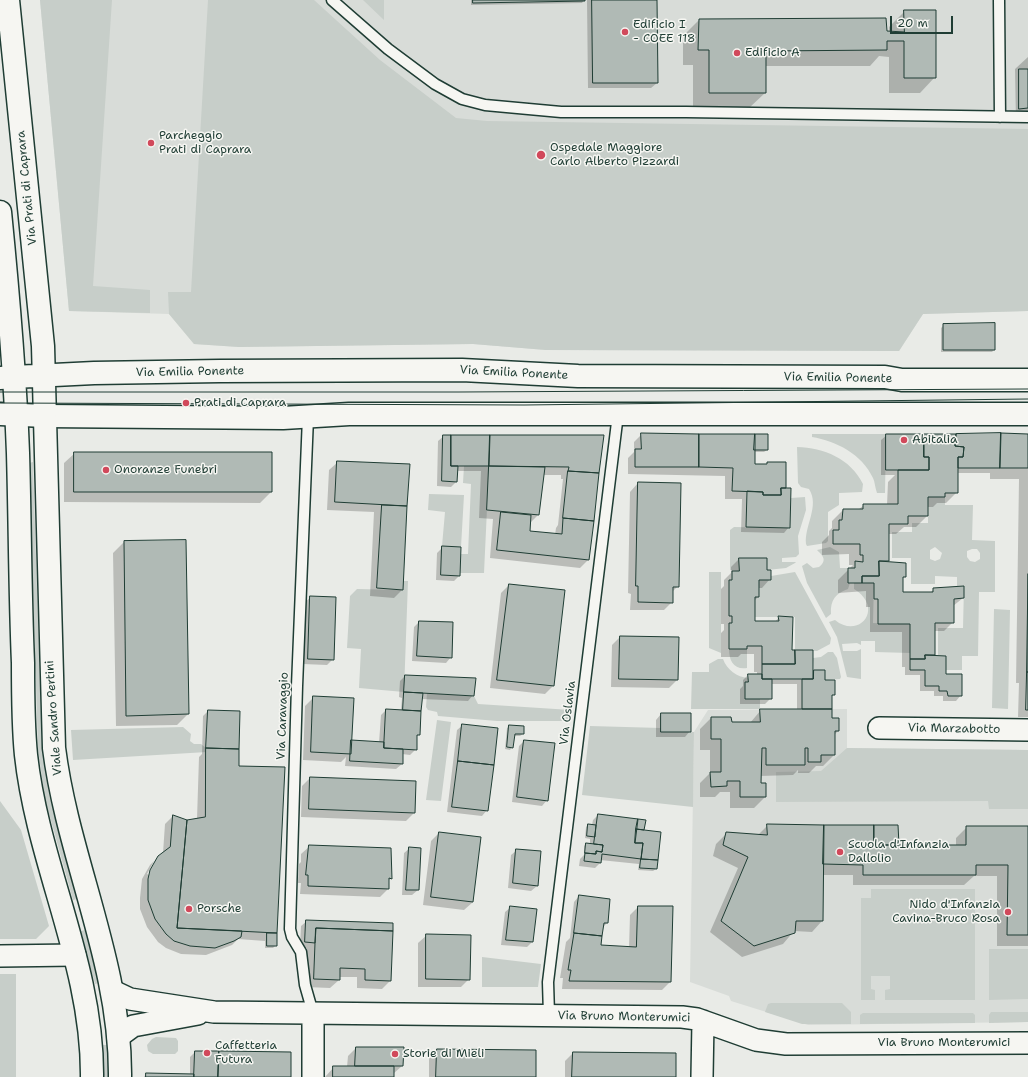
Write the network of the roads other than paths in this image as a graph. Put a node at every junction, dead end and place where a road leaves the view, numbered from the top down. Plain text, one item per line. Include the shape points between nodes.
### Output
1 (8, 0) edge
2 (332, 0) edge
3 (999, 0) edge
4 (1000, 117) junction
5 (1028, 117) edge
6 (0, 212) edge
7 (44, 376) junction
8 (7, 378) edge
9 (1028, 380) edge
10 (8, 414) edge
11 (618, 414) junction
12 (1028, 414) edge
13 (45, 416) junction
14 (308, 417) junction
15 (879, 728) dead end
16 (1028, 730) edge
17 (75, 954) junction
18 (0, 956) edge
19 (113, 991) junction
20 (214, 1012) junction
21 (313, 1013) junction
22 (549, 1016) junction
23 (704, 1021) junction
24 (118, 1037) junction
25 (1028, 1044) edge
26 (92, 1077) edge
27 (120, 1077) edge
28 (313, 1077) edge
29 (702, 1077) edge

1 - 7 main road, Via Prati di Caprara
2 - 4 lane via 388,49 435,84 462,99 485,105 561,112
3 - 4 lane
4 - 5 lane
6 - 8 main road
7 - 8 main road, Via Emilia Ponente
7 - 9 main road, Via Emilia Ponente via 220,371 462,370 578,376
7 - 13 main road, Viale Sandro Pertini
8 - 10 main road
10 - 13 main road
10 - 17 main road via 26,755 37,815
11 - 12 main road
11 - 14 main road via 349,414
11 - 22 lane, Via Oslavia via 549,974
13 - 14 main road
13 - 19 main road, Viale Sandro Pertini via 54,748 64,806
14 - 21 lane, Via Caravaggio via 290,929 301,952 305,985
15 - 16 street, Via Marzabotto
17 - 18 street
17 - 26 main road via 88,1019
19 - 20 street, Via Bruno Monterumici via 130,999
19 - 24 main road, Viale Sandro Pertini
20 - 21 street, Via Bruno Monterumici
20 - 24 street, Via Bruno Monterumici via 133,1026
21 - 22 street, Via Bruno Monterumici
21 - 28 street
22 - 23 street, Via Bruno Monterumici via 666,1016
23 - 25 street, Via Bruno Monterumici via 756,1040 786,1044
23 - 29 street
24 - 27 main road, Viale Sandro Pertini

